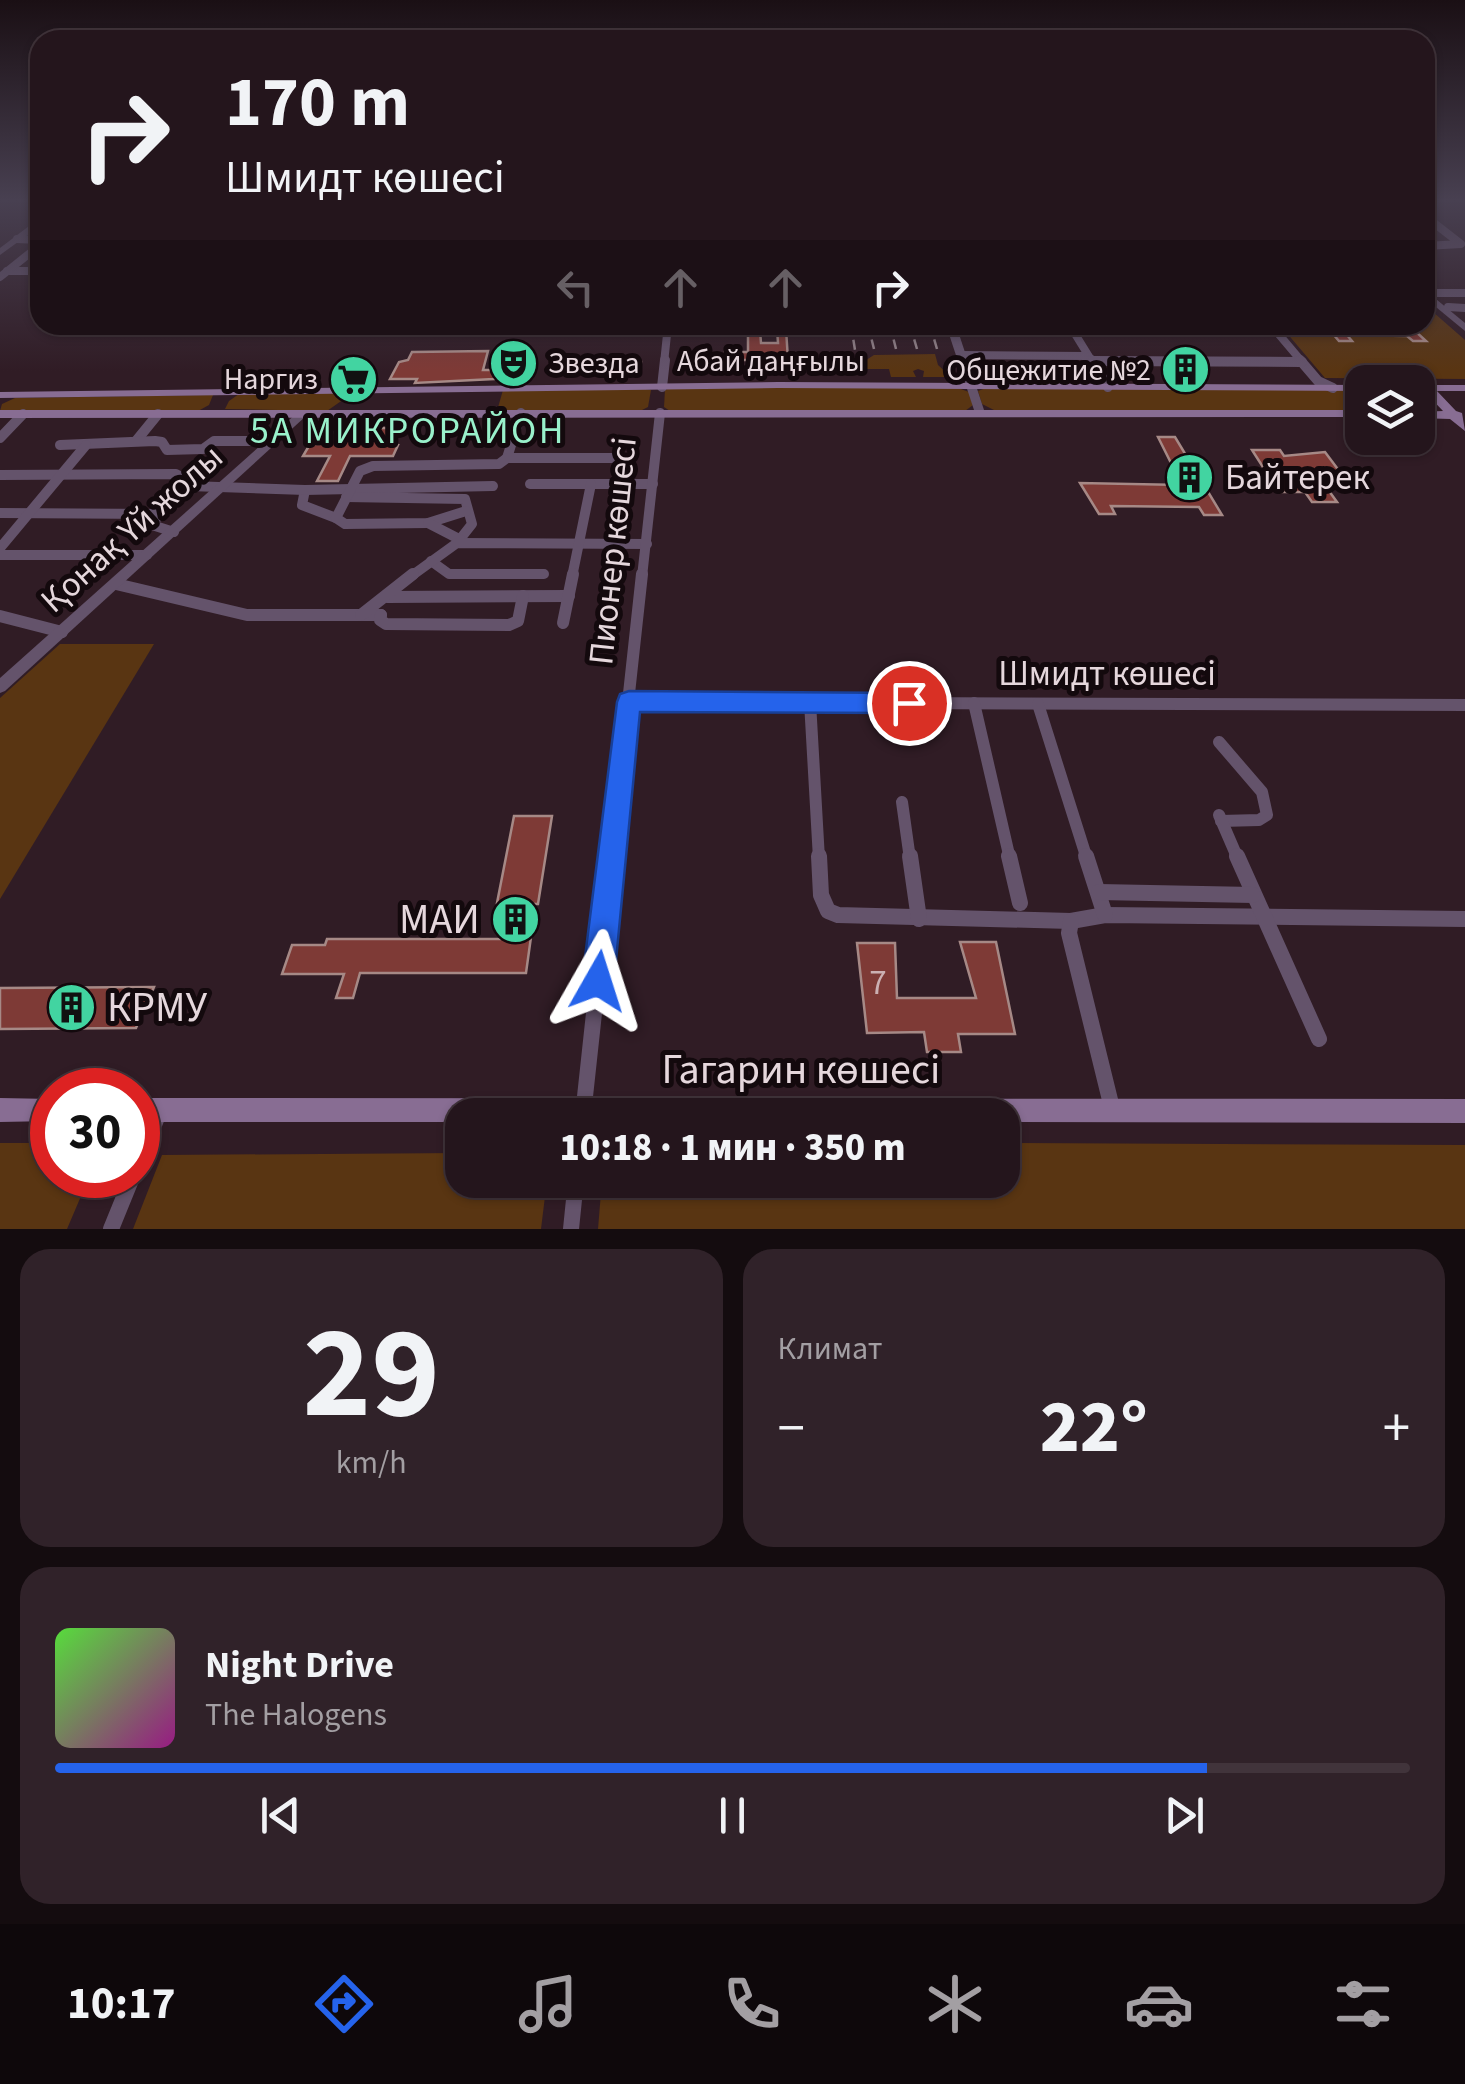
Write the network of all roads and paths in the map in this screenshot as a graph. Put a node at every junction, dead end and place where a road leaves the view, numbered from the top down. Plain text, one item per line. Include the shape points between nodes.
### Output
1 (24, 256) edge
2 (30, 271) edge
3 (4, 274) edge
4 (1435, 293) edge
5 (1465, 293) edge
6 (1435, 297) edge
7 (1448, 308) dead end
8 (1465, 308) edge
9 (1465, 328) edge
10 (667, 335) edge
11 (954, 335) edge
12 (1076, 335) edge
13 (1279, 335) edge
14 (961, 355) junction
15 (1090, 358) junction
16 (1302, 362) junction
17 (662, 386) junction
18 (972, 386) junction
19 (1108, 387) junction
20 (1333, 388) junction
21 (1345, 388) edge
22 (1435, 388) edge
23 (1465, 388) edge
24 (228, 389) junction
25 (1, 396) edge
26 (1435, 397) edge
27 (660, 412) junction
28 (521, 413) junction
29 (980, 413) junction
30 (0, 414) edge
31 (23, 414) junction
32 (158, 414) junction
33 (209, 414) junction
34 (302, 414) junction
35 (1345, 414) edge
36 (1459, 415) edge
37 (1465, 427) edge
38 (0, 438) edge
39 (136, 441) junction
40 (275, 441) junction
41 (60, 444) dead end
42 (86, 445) junction
43 (506, 458) junction
44 (62, 474) junction
45 (0, 475) edge
46 (186, 477) junction
47 (530, 484) dead end
48 (590, 484) junction
49 (623, 484) junction
50 (654, 484) junction
51 (197, 487) junction
52 (220, 490) junction
53 (306, 490) junction
54 (175, 491) junction
55 (349, 492) junction
56 (467, 506) junction
57 (0, 513) edge
58 (30, 513) junction
59 (158, 514) junction
60 (336, 518) junction
61 (428, 524) junction
62 (174, 532) junction
63 (459, 542) junction
64 (647, 544) junction
65 (580, 545) junction
66 (616, 545) junction
67 (0, 551) edge
68 (147, 555) junction
69 (431, 561) junction
70 (116, 584) junction
71 (388, 596) junction
72 (526, 596) junction
73 (569, 596) junction
74 (361, 615) junction
75 (381, 615) junction
76 (0, 616) edge
77 (607, 620) dead end
78 (564, 623) dead end
79 (0, 625) edge
80 (32, 625) junction
81 (62, 632) junction
82 (0, 687) edge
83 (629, 702) junction
84 (810, 702) junction
85 (974, 703) junction
86 (1038, 704) junction
87 (1465, 705) edge
88 (1218, 742) dead end
89 (902, 802) dead end
90 (1099, 892) junction
91 (1253, 895) junction
92 (1020, 904) dead end
93 (1104, 915) junction
94 (919, 919) junction
95 (1264, 919) junction
96 (1465, 920) edge
97 (1071, 921) junction
98 (1319, 1039) dead end
99 (585, 1098) edge
100 (1112, 1108) junction
101 (1020, 1109) edge
102 (0, 1110) edge
103 (30, 1110) edge
104 (160, 1110) edge
105 (1465, 1111) edge
106 (445, 1112) edge
107 (124, 1198) edge
108 (574, 1198) edge
109 (111, 1229) edge
110 (571, 1229) edge

1 - 3 street
2 - 3 street
4 - 5 street
6 - 9 street
7 - 8 street
10 - 17 street
11 - 14 street
12 - 15 street
13 - 16 street
14 - 15 street
14 - 18 street
15 - 16 street
15 - 19 street
16 - 20 street
17 - 18 main road, Абай даңғылы
17 - 24 main road, Абай даңғылы
17 - 27 main road
18 - 19 main road, Абай даңғылы
18 - 29 street
19 - 20 main road, Абай даңғылы
20 - 21 main road, Абай даңғылы
22 - 23 main road
24 - 25 main road, Абай даңғылы
24 - 33 main road
26 - 36 main road
27 - 28 main road, Абай даңғылы
27 - 29 main road, Абай даңғылы
27 - 50 street, Пионер көшесі
28 - 34 main road, Абай даңғылы
28 - 43 street
29 - 35 main road, Абай даңғылы
30 - 31 main road, Абай даңғылы
31 - 32 main road, Абай даңғылы
31 - 38 street
32 - 33 main road, Абай даңғылы
32 - 39 street
33 - 34 main road, Абай даңғылы
34 - 40 street, Қонақ Үй жолы
36 - 37 main road
39 - 40 street via 162,442 167,450 203,449 214,441
39 - 42 street
40 - 52 street, Қонақ Үй жолы
41 - 42 street
42 - 44 street
43 - 49 street via 626,458
43 - 55 street via 499,464 373,466 360,470
44 - 45 street
44 - 46 street
44 - 58 street
46 - 51 street
46 - 54 street
47 - 48 street
48 - 49 street
48 - 65 street
49 - 50 street
49 - 66 street
50 - 64 street, Пионер көшесі
51 - 52 street
51 - 54 street
52 - 53 street
52 - 62 street, Қонақ Үй жолы
53 - 55 street
53 - 60 street via 302,504
54 - 59 street
55 - 56 street
55 - 56 street via 496,484
55 - 60 street
56 - 61 street
56 - 63 street via 472,524
57 - 58 street
58 - 59 street
58 - 67 street
59 - 62 street via 152,528
60 - 61 street via 345,524
61 - 63 street
62 - 68 street, Қонақ Үй жолы
63 - 65 street
63 - 69 street
64 - 66 street
64 - 83 street, Пионер көшесі
65 - 66 street
65 - 73 street
66 - 77 street
67 - 68 street
68 - 70 street, Қонақ Үй жолы
69 - 71 street
69 - 72 street via 449,574 539,574
70 - 74 street via 234,614
70 - 81 street, Қонақ Үй жолы
71 - 72 street
71 - 74 street
71 - 75 street
72 - 73 street
72 - 75 street via 518,621 509,625 386,624
73 - 78 street
74 - 75 street
76 - 80 street
79 - 80 street
80 - 81 street
81 - 82 street, Қонақ Үй жолы
83 - 84 street, Шмидт көшесі
83 - 99 street, Пионер көшесі
84 - 85 street, Шмидт көшесі
84 - 94 street via 824,904 838,915
85 - 86 street, Шмидт көшесі
85 - 92 street
86 - 87 street, Шмидт көшесі
86 - 90 street
88 - 91 street via 1255,781 1267,806 1260,820 1220,818
89 - 94 street
90 - 91 street
90 - 93 street
91 - 95 street
93 - 95 street
93 - 97 street
94 - 97 street
95 - 96 street
95 - 98 street
97 - 100 street
100 - 101 main road, Гагарин көшесі
100 - 105 main road, Гагарин көшесі
102 - 103 main road
104 - 106 main road, Гагарин көшесі
107 - 109 street
108 - 110 street

